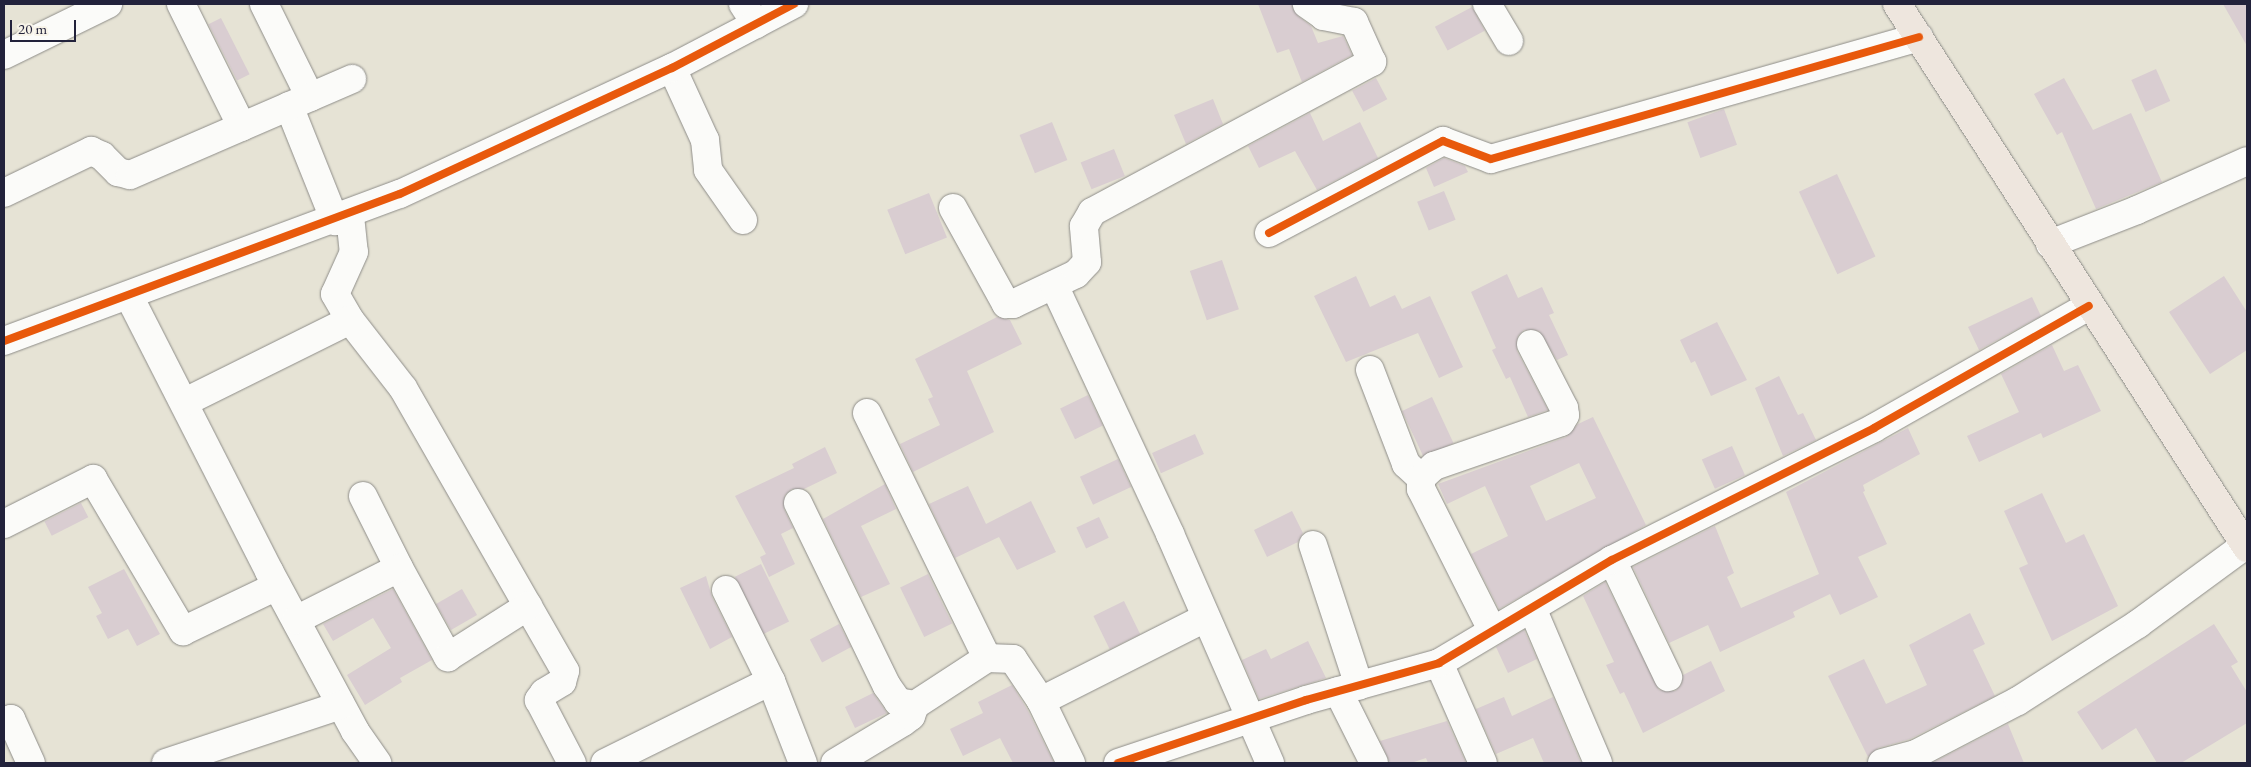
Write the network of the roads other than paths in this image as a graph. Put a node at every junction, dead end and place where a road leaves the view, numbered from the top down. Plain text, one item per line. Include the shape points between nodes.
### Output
1 (108, 4) edge
2 (180, 4) edge
3 (264, 4) edge
4 (794, 4) edge
5 (1307, 4) edge
6 (1486, 4) edge
7 (1897, 4) edge
8 (750, 14) edge
9 (1919, 37) junction
10 (1509, 41) dead end
11 (4, 55) edge
12 (672, 68) junction
13 (352, 79) dead end
14 (300, 102) junction
15 (242, 127) junction
16 (2247, 161) edge
17 (4, 193) edge
18 (953, 208) dead end
19 (342, 218) junction
20 (743, 220) dead end
21 (1269, 233) dead end
22 (2050, 244) junction
23 (1054, 285) junction
24 (129, 296) junction
25 (2089, 306) junction
26 (350, 320) junction
27 (4, 341) edge
28 (1531, 344) dead end
29 (1370, 370) dead end
30 (185, 402) junction
31 (867, 413) dead end
32 (1420, 478) junction
33 (363, 496) dead end
34 (798, 503) dead end
35 (4, 524) edge
36 (1313, 544) dead end
37 (2247, 545) edge
38 (1612, 560) junction
39 (399, 568) junction
40 (277, 586) junction
41 (726, 590) dead end
42 (528, 606) junction
43 (1532, 608) junction
44 (1204, 618) junction
45 (296, 620) junction
46 (1492, 630) junction
47 (987, 658) junction
48 (1438, 663) junction
49 (1668, 677) dead end
50 (771, 681) junction
51 (1349, 688) junction
52 (1041, 702) junction
53 (341, 705) junction
54 (915, 705) junction
55 (1252, 717) junction
56 (4, 723) edge
57 (31, 763) edge
58 (168, 763) edge
59 (376, 763) edge
60 (572, 763) edge
61 (606, 763) edge
62 (803, 763) edge
63 (834, 763) edge
64 (1071, 763) edge
65 (1118, 763) edge
66 (1270, 763) edge
67 (1374, 763) edge
68 (1483, 763) edge
69 (1598, 763) edge
70 (1885, 763) edge

1 - 11 street
2 - 15 street
3 - 14 street
4 - 8 street
5 - 23 street via 1324,16 1354,22 1372,62 1092,212 1084,226 1088,252 1083,269
6 - 10 street
7 - 9 highway
8 - 12 street
9 - 21 street via 1490,159 1442,141
9 - 22 highway
12 - 19 street
12 - 20 street via 705,140 708,170
13 - 14 street
14 - 15 street
14 - 19 street
15 - 17 street via 124,176 102,156 91,151
16 - 22 street
18 - 23 street via 1006,304 1013,304
19 - 24 street
19 - 26 street via 354,252 335,294
22 - 25 highway
23 - 44 street via 1166,525
24 - 27 street
24 - 30 street
25 - 37 highway
25 - 38 street via 1874,428
26 - 30 street
26 - 42 street via 391,369
28 - 32 street via 1564,408 1561,422 1434,466
29 - 32 street via 1406,464
30 - 40 street
31 - 47 street
32 - 46 street via 1421,489
33 - 39 street
34 - 54 street via 891,694 898,702
35 - 40 street via 93,479 184,631
36 - 51 street
37 - 70 street via 2138,624 2018,702 1916,754
38 - 43 street
38 - 49 street
39 - 42 street via 448,657
39 - 45 street
40 - 45 street
41 - 50 street
42 - 60 street via 565,671 562,682 539,700
43 - 46 street
43 - 69 street
44 - 52 street
44 - 55 street
45 - 53 street
46 - 48 street
47 - 52 street via 1013,659
47 - 54 street
48 - 51 street
48 - 68 street
50 - 61 street
50 - 62 street
51 - 55 street
51 - 67 street
52 - 64 street
53 - 58 street
53 - 59 street
54 - 63 street via 911,716 903,722
55 - 65 street
55 - 66 street
56 - 57 street via 11,719

